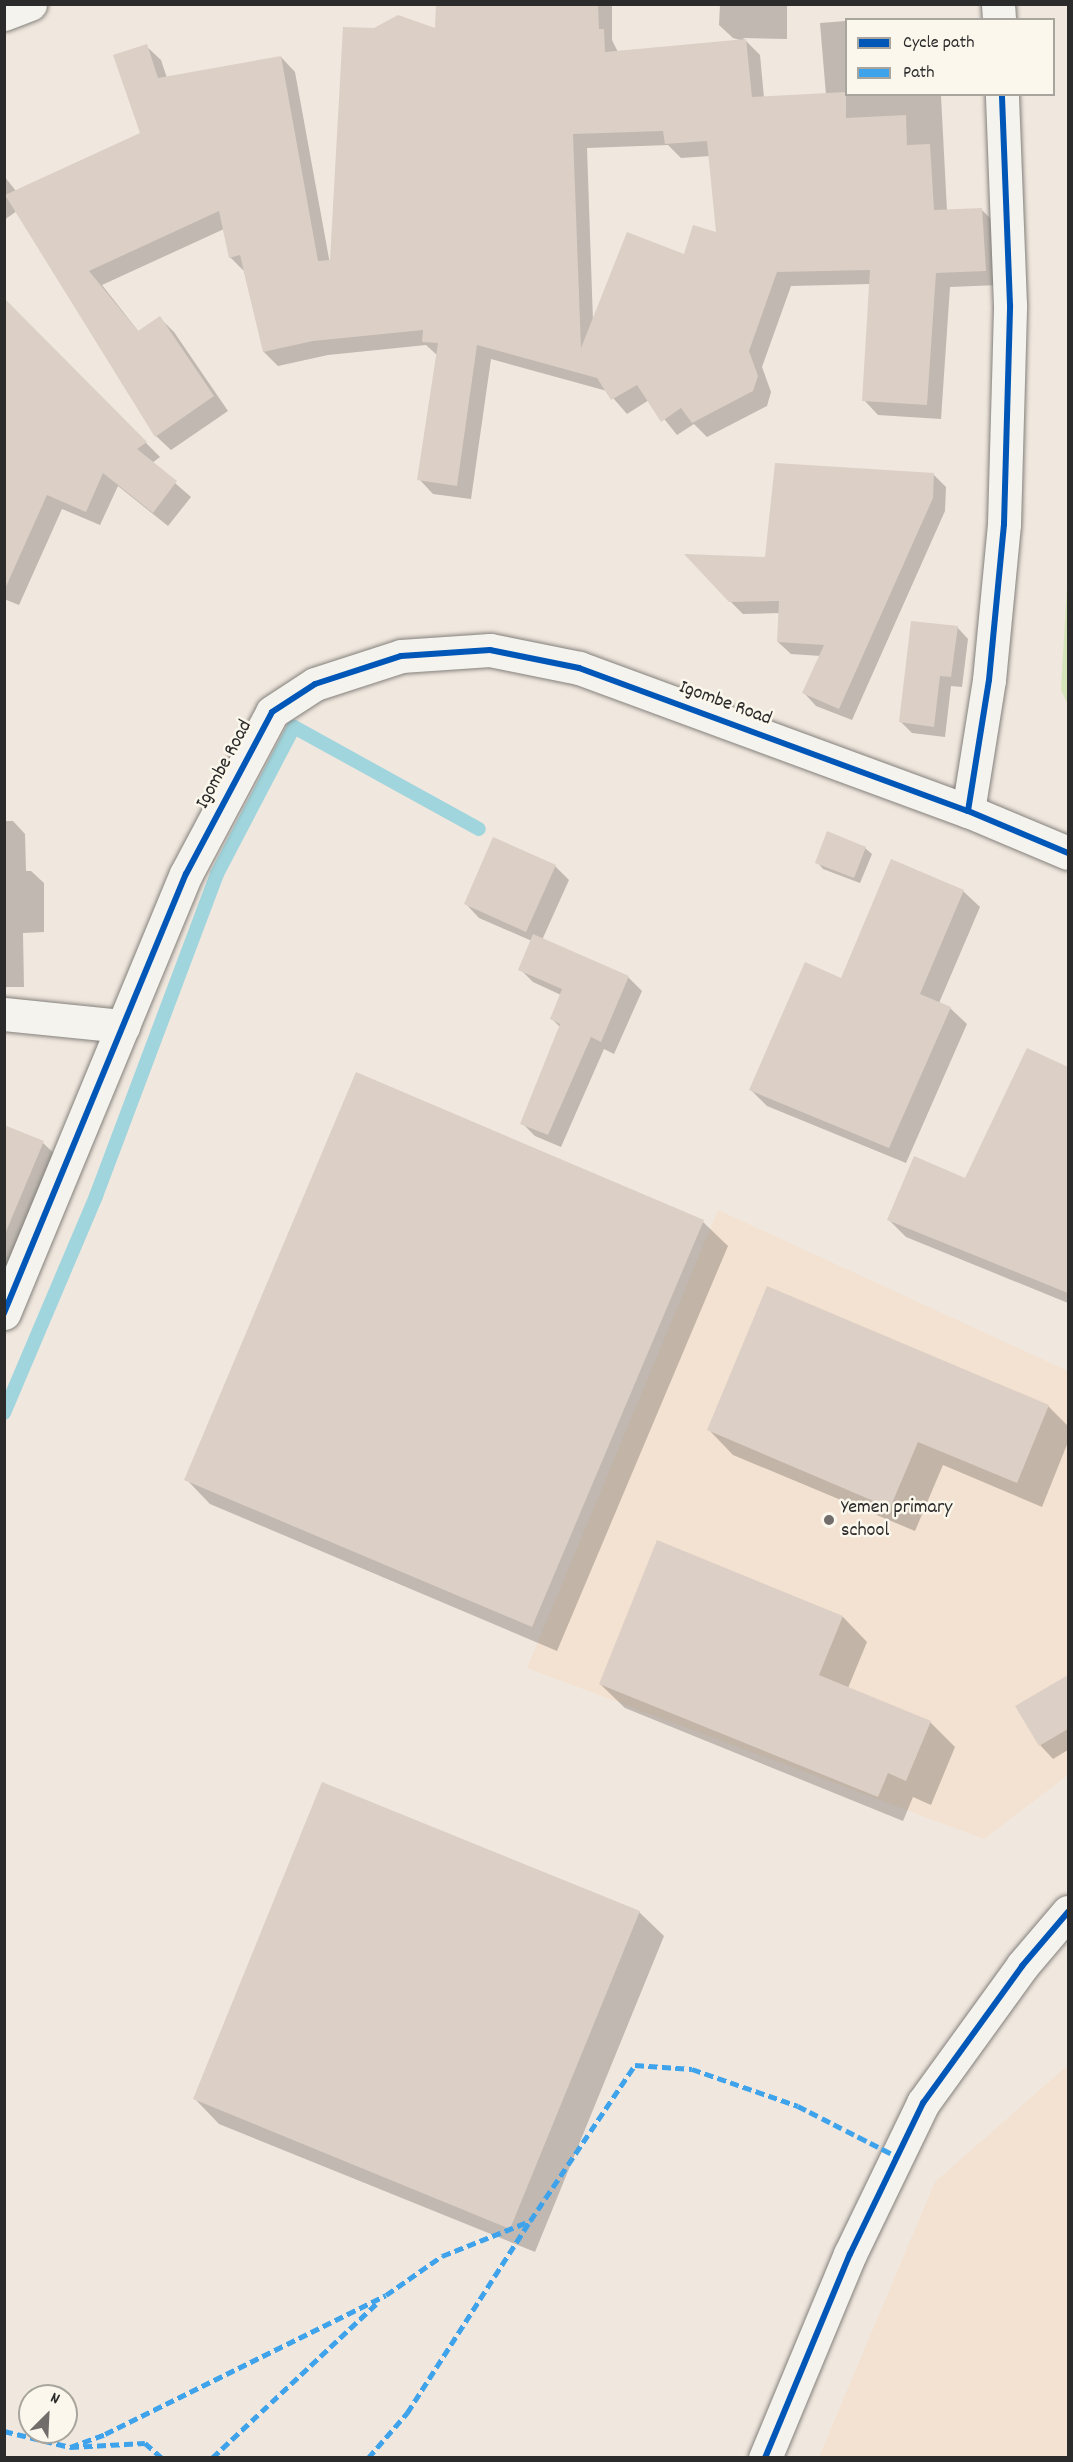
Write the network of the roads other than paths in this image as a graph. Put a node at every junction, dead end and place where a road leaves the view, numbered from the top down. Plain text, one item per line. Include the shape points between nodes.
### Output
1 (30, 4) edge
2 (4, 14) edge
3 (1002, 96) edge
4 (968, 811) junction
5 (1068, 853) edge
6 (4, 1014) edge
7 (123, 1026) junction
8 (4, 1313) edge
9 (1068, 1912) edge
10 (765, 2457) edge

1 - 2 street
3 - 4 street via 1010,305 1004,524 989,680
4 - 5 street, Igombe Road
4 - 7 street, Igombe Road via 579,668 490,650 400,656 315,684 273,712 186,874
6 - 7 street
7 - 8 street, Igombe Road
9 - 10 street via 1022,1966 923,2103 850,2254

